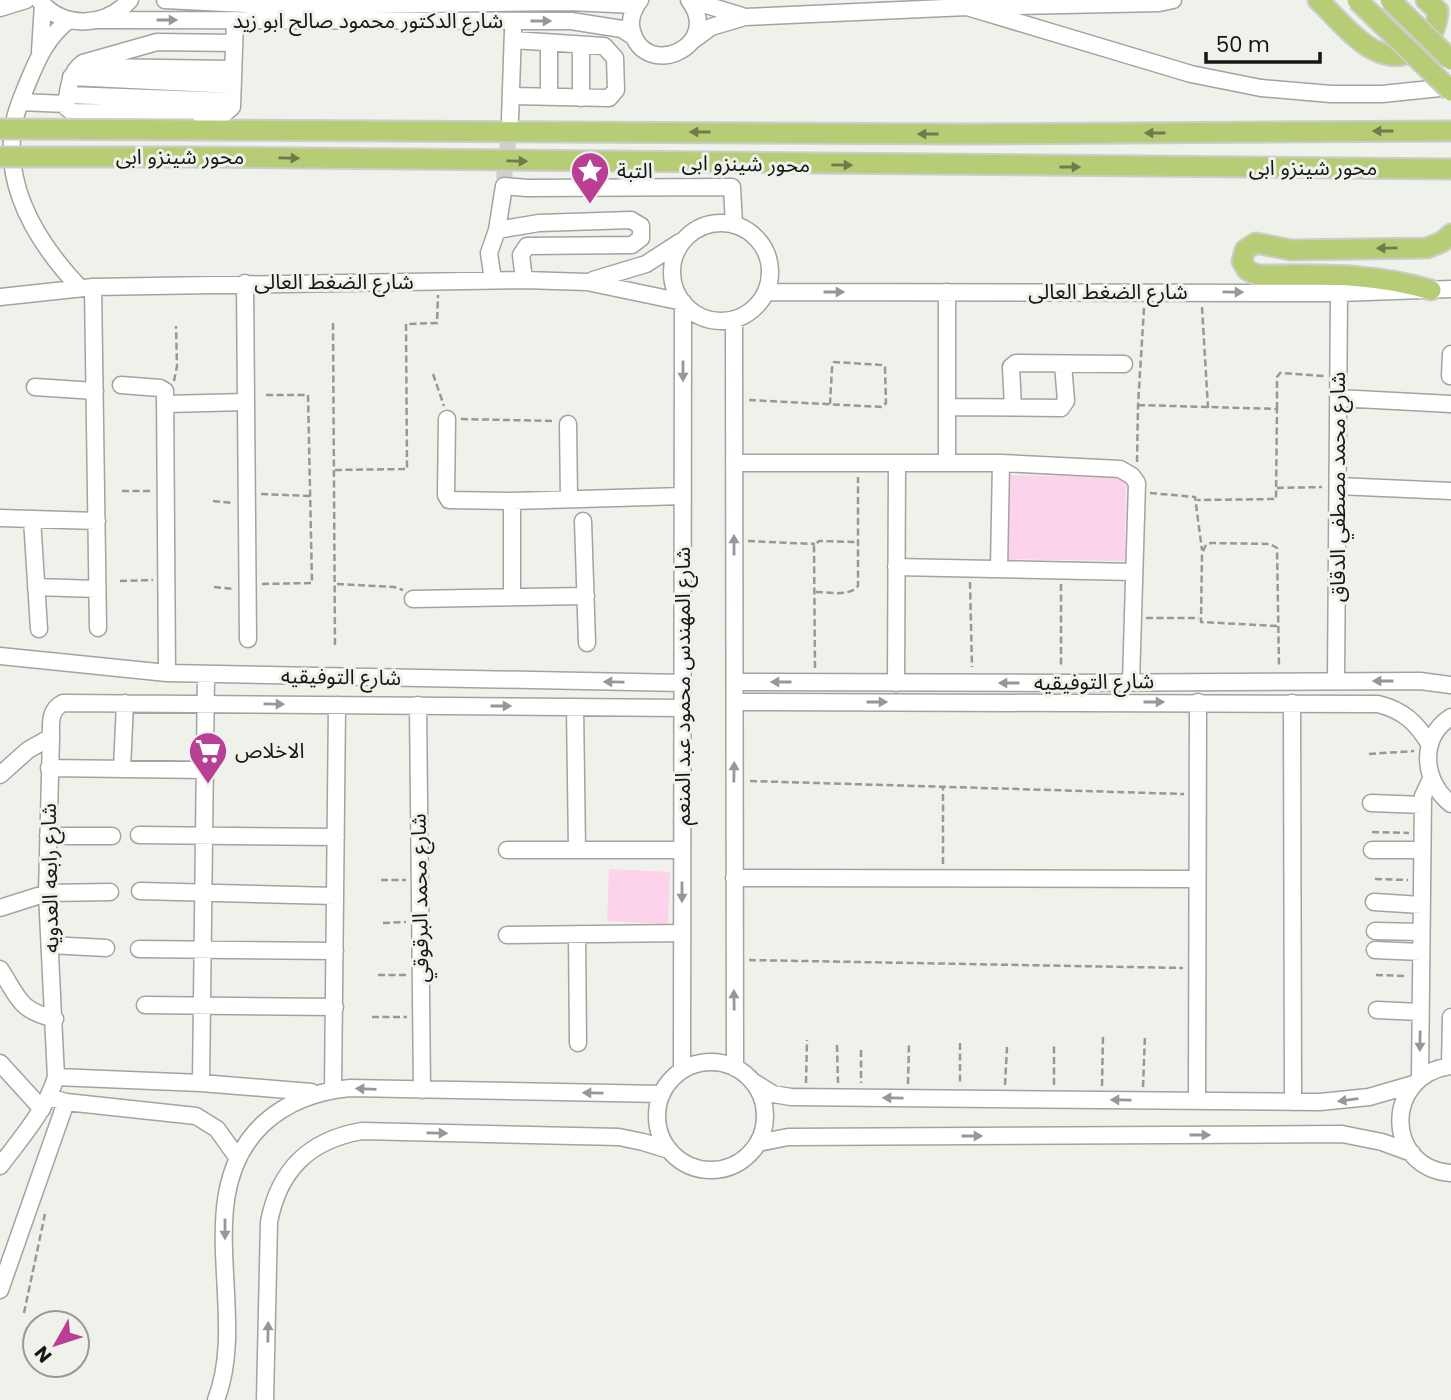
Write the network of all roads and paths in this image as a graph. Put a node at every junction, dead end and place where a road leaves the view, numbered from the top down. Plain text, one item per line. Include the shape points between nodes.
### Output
1 (26, 0) edge
2 (130, 0) edge
3 (165, 0) edge
4 (690, 0) edge
5 (1318, 0) edge
6 (1357, 0) edge
7 (1390, 0) edge
8 (198, 1) edge
9 (1164, 1) edge
10 (41, 2) edge
11 (638, 2) edge
12 (967, 7) junction
13 (0, 8) edge
14 (1438, 8) edge
15 (745, 17) junction
16 (69, 20) junction
17 (99, 20) junction
18 (197, 20) junction
19 (235, 20) junction
20 (513, 21) junction
21 (635, 37) junction
22 (513, 40) junction
23 (692, 41) junction
24 (234, 43) junction
25 (549, 43) junction
26 (581, 45) junction
27 (40, 54) junction
28 (1451, 60) edge
29 (74, 72) junction
30 (232, 85) junction
31 (1451, 89) edge
32 (512, 96) junction
33 (549, 97) junction
34 (581, 97) junction
35 (67, 100) junction
36 (12, 111) edge
37 (510, 119) tunnel mouth
38 (0, 129) edge
39 (1451, 131) edge
40 (0, 157) edge
41 (1428, 169) junction
42 (1451, 169) edge
43 (0, 173) edge
44 (1451, 182) edge
45 (16, 183) junction
46 (734, 225) junction
47 (496, 230) junction
48 (1451, 234) edge
49 (686, 238) junction
50 (493, 280) junction
51 (524, 280) junction
52 (439, 282) junction
53 (587, 282) junction
54 (245, 283) junction
55 (87, 287) junction
56 (1441, 290) edge
57 (766, 292) junction
58 (947, 292) junction
59 (1145, 292) junction
60 (1201, 292) junction
61 (1339, 293) junction
62 (0, 297) edge
63 (683, 302) junction
64 (734, 319) junction
65 (333, 323) dead end
66 (176, 326) dead end
67 (1451, 354) edge
68 (1063, 364) junction
69 (1124, 364) dead end
70 (433, 374) dead end
71 (1339, 376) junction
72 (1450, 376) edge
73 (121, 386) dead end
74 (35, 387) dead end
75 (95, 391) junction
76 (165, 398) junction
77 (246, 398) junction
78 (1338, 398) junction
79 (735, 400) junction
80 (830, 404) junction
81 (1451, 404) edge
82 (1138, 405) junction
83 (947, 407) junction
84 (1013, 407) junction
85 (1208, 408) junction
86 (1277, 409) junction
87 (447, 419) junction
88 (568, 424) joint
89 (734, 463) junction
90 (858, 463) junction
91 (897, 463) junction
92 (947, 463) junction
93 (1001, 463) junction
94 (335, 470) junction
95 (1338, 486) junction
96 (1137, 488) junction
97 (1276, 488) junction
98 (122, 491) dead end
99 (166, 491) junction
100 (1451, 491) edge
101 (247, 494) junction
102 (310, 496) junction
103 (683, 496) junction
104 (569, 499) junction
105 (1197, 500) junction
106 (512, 501) junction
107 (0, 518) edge
108 (32, 519) junction
109 (97, 521) junction
110 (583, 521) dead end
111 (734, 540) junction
112 (858, 542) junction
113 (815, 544) junction
114 (1202, 553) junction
115 (896, 567) junction
116 (970, 569) junction
117 (999, 569) junction
118 (1061, 570) junction
119 (1134, 572) junction
120 (167, 580) junction
121 (120, 581) dead end
122 (248, 584) junction
123 (335, 584) junction
124 (36, 587) junction
125 (97, 589) junction
126 (814, 592) junction
127 (586, 596) junction
128 (513, 597) junction
129 (413, 599) joint
130 (1199, 618) junction
131 (1132, 619) junction
132 (1277, 626) junction
133 (98, 628) dead end
134 (39, 629) dead end
135 (248, 639) dead end
136 (587, 643) dead end
137 (335, 647) dead end
138 (0, 656) edge
139 (167, 673) junction
140 (206, 674) junction
141 (1279, 681) junction
142 (1336, 681) junction
143 (736, 682) junction
144 (815, 682) junction
145 (896, 682) junction
146 (1131, 682) junction
147 (683, 683) junction
148 (972, 683) junction
149 (1062, 683) junction
150 (1451, 685) edge
151 (735, 702) junction
152 (815, 702) junction
153 (1198, 702) junction
154 (125, 703) junction
155 (1292, 703) junction
156 (205, 704) junction
157 (337, 705) junction
158 (418, 705) junction
159 (575, 707) junction
160 (683, 708) junction
161 (1451, 717) edge
162 (51, 737) junction
163 (1429, 748) junction
164 (1370, 754) dead end
165 (49, 768) junction
166 (122, 769) junction
167 (205, 770) junction
168 (0, 775) edge
169 (1431, 779) junction
170 (734, 780) junction
171 (943, 787) junction
172 (1198, 794) junction
173 (1371, 803) dead end
174 (1451, 804) edge
175 (1423, 805) junction
176 (1372, 832) dead end
177 (1423, 833) junction
178 (139, 835) dead end
179 (48, 836) junction
180 (112, 836) dead end
181 (205, 836) junction
182 (336, 838) junction
183 (507, 850) dead end
184 (577, 850) junction
185 (682, 850) junction
186 (1372, 850) dead end
187 (1422, 850) junction
188 (733, 878) junction
189 (420, 879) junction
190 (942, 879) junction
191 (1197, 879) junction
192 (1375, 879) dead end
193 (381, 880) dead end
194 (1422, 881) junction
195 (140, 891) dead end
196 (110, 892) dead end
197 (47, 893) junction
198 (204, 894) junction
199 (335, 896) junction
200 (1374, 902) dead end
201 (1421, 905) junction
202 (0, 908) edge
203 (420, 922) junction
204 (383, 923) dead end
205 (1375, 931) dead end
206 (1421, 932) junction
207 (682, 933) junction
208 (577, 934) junction
209 (507, 935) dead end
210 (50, 945) junction
211 (106, 948) dead end
212 (139, 949) dead end
213 (204, 950) junction
214 (1375, 950) dead end
215 (335, 951) junction
216 (1421, 952) junction
217 (733, 960) junction
218 (1197, 968) junction
219 (0, 969) edge
220 (378, 975) dead end
221 (1376, 975) dead end
222 (421, 976) junction
223 (1421, 977) junction
224 (145, 1005) dead end
225 (203, 1007) junction
226 (335, 1007) junction
227 (1377, 1010) dead end
228 (1420, 1012) junction
229 (372, 1017) dead end
230 (421, 1017) junction
231 (1451, 1017) edge
232 (55, 1019) junction
233 (1103, 1035) dead end
234 (1145, 1035) dead end
235 (807, 1040) dead end
236 (578, 1043) dead end
237 (960, 1043) dead end
238 (909, 1044) dead end
239 (1055, 1044) dead end
240 (837, 1045) dead end
241 (1007, 1047) dead end
242 (861, 1050) dead end
243 (0, 1063) edge
244 (1450, 1066) edge
245 (735, 1068) junction
246 (682, 1070) junction
247 (56, 1077) junction
248 (752, 1081) junction
249 (1417, 1081) junction
250 (201, 1083) junction
251 (333, 1090) junction
252 (422, 1090) junction
253 (317, 1093) junction
254 (662, 1094) junction
255 (806, 1097) junction
256 (839, 1097) junction
257 (861, 1097) junction
258 (908, 1098) junction
259 (960, 1098) junction
260 (1005, 1099) junction
261 (1054, 1099) junction
262 (1102, 1100) junction
263 (1143, 1100) junction
264 (1197, 1101) junction
265 (66, 1102) junction
266 (1293, 1102) junction
267 (46, 1103) junction
268 (758, 1143) junction
269 (669, 1150) junction
270 (1412, 1153) junction
271 (3, 1156) edge
272 (237, 1157) junction
273 (1451, 1173) edge
274 (46, 1207) dead end
275 (0, 1290) edge
276 (25, 1309) edge
277 (216, 1400) edge
278 (265, 1400) edge

1 - 13 street
2 - 17 street
3 - 8 street, شارع الدكتور محمود صالح ابو زيد
4 - 15 street
4 - 23 street via 697,15
5 - 14 main road via 1370,49 1386,55 1420,47 1433,32
6 - 31 main road, bridge
7 - 28 main road, bridge
8 - 11 street, شارع الدكتور محمود صالح ابو زيد via 327,7
8 - 18 street
9 - 12 street
10 - 16 street
10 - 27 street
11 - 21 street via 631,21
12 - 15 street
12 - 31 street via 1191,74 1261,88 1331,94
15 - 23 street via 711,27
16 - 17 street, شارع الدكتور محمود صالح ابو زيد
16 - 27 street
17 -> 18 street, شارع الدكتور محمود صالح ابو زيد
18 - 19 street, شارع الدكتور محمود صالح ابو زيد
19 - 20 street, شارع الدكتور محمود صالح ابو زيد
19 - 24 street
20 -> 21 street, شارع الدكتور محمود صالح ابو زيد via 588,22
20 - 22 street
21 - 23 street, شارع الدكتور محمود صالح ابو زيد via 644,49 666,56
22 - 25 street
22 - 32 street
24 - 29 street via 151,43 83,63
24 - 30 street
25 - 26 street
25 - 33 street
26 - 34 street
26 - 34 street via 604,46 613,53 616,90 609,98
27 - 36 street
29 - 30 street
29 - 35 street
30 - 35 street
32 - 33 street
32 - 37 street
33 - 34 street
35 - 36 street
36 - 45 street
39 -> 38 main road, محور شينزو ابى, bridge via 953,134
40 -> 41 main road, محور شينزو ابى, bridge
41 - 42 main road, محور شينزو ابى
41 - 44 main road
43 - 45 street
45 - 55 street via 37,233 58,263
46 - 47 street via 732,187 527,188 504,182
46 - 49 street via 713,224
46 - 57 street via 752,234 765,251 770,271
47 - 50 street via 489,253
47 - 51 street via 539,223 631,220 641,226 641,238 632,245 527,246 521,255
48 -> 56 main road via 1427,248 1291,250 1256,243 1248,247 1242,261 1256,275 1362,275
49 - 53 street, شارع الضغط العالى via 646,264
49 - 63 street via 673,266 674,286
50 - 51 street, شارع الضغط العالى
50 - 52 street, شارع الضغط العالى
51 - 53 street, شارع الضغط العالى
52 - 54 street, شارع الضغط العالى
52 - 94 path via 437,323 406,324 407,469
53 - 63 street, شارع الضغط العالى
54 - 55 street, شارع الضغط العالى
54 - 77 street
55 - 62 street, شارع الضغط العالى
55 - 75 street
56 - 61 street, شارع الضغط العالى
57 -> 58 street, شارع الضغط العالى
57 - 64 street via 756,306
58 - 59 street, شارع الضغط العالى
58 - 83 street
59 - 60 street, شارع الضغط العالى
59 - 82 path
60 -> 61 street, شارع الضغط العالى
60 - 85 path
61 - 71 street, شارع محمد مصطفي الدقاق
63 - 64 street via 710,320
63 -> 103 street, شارع المهندس محمود عبد المنعم
64 - 79 street
65 - 94 path
66 - 76 path via 176,375
67 - 72 street
68 - 69 street
68 - 84 street via 1013,364
68 - 84 street via 1065,405
70 - 87 path
71 - 78 street, شارع محمد مصطفي الدقاق
71 - 86 path via 1280,373
73 - 76 street via 160,388
74 - 75 street
75 - 109 street
76 - 77 street
76 - 99 street
77 - 101 street
77 - 102 path via 308,395
78 - 81 street
78 - 95 street, شارع محمد مصطفي الدقاق
79 - 80 path
79 - 89 street
80 - 80 path via 883,407 885,367 833,363
82 - 85 path
82 - 96 path
83 - 84 street
83 - 92 street
85 - 86 path
86 - 97 path
87 - 88 path
87 - 106 street via 446,498
88 - 104 street
89 - 90 street
89 - 111 street
90 - 91 street
90 - 112 path
91 - 92 street
91 - 115 street
92 - 93 street
93 - 96 street via 1120,469 1132,476
93 - 117 street
94 - 123 path
95 - 97 path
95 - 100 street
95 - 142 street, شارع محمد مصطفي الدقاق
96 - 105 path
96 - 119 street
97 - 105 path via 1273,500
98 - 99 path
99 - 120 street
101 - 102 path
101 - 122 street
102 - 122 path via 312,583
103 - 104 street
103 - 147 street, شارع المهندس محمود عبد المنعم
104 - 106 street
105 - 114 path
106 - 128 street
107 - 108 street
108 - 109 street
108 - 124 street
109 - 125 street
110 - 127 street
111 - 113 path
143 -> 111 street
112 - 113 path
112 - 126 path via 856,590
113 - 126 path
114 - 130 path
114 - 132 path via 1211,543 1276,546
115 - 116 street
115 - 145 street
116 - 117 street
116 - 148 path
117 - 118 street
118 - 119 street
118 - 149 path
119 - 131 street
120 - 121 path
120 - 139 street
122 - 135 street
123 - 129 path via 394,587
123 - 137 path
124 - 125 street
124 - 134 street
125 - 133 street
126 - 144 path
127 - 128 street
127 - 136 street
128 - 129 street
130 - 131 path
130 - 132 path via 1204,624
131 - 146 street
132 - 141 path
138 - 139 street, شارع التوفيقيه
139 - 140 street, شارع التوفيقيه
147 -> 140 street, شارع التوفيقيه
140 - 156 street
141 - 142 street, شارع التوفيقيه
141 - 146 street, شارع التوفيقيه
150 -> 142 street, شارع التوفيقيه
144 -> 143 street, شارع التوفيقيه
143 - 151 street
144 - 145 street, شارع التوفيقيه
144 - 152 street
145 - 148 street, شارع التوفيقيه
146 - 149 street, شارع التوفيقيه
147 - 160 street, شارع المهندس محمود عبد المنعم
149 -> 148 street, شارع التوفيقيه
151 - 152 street, شارع التوفيقيه
170 -> 151 street
152 -> 153 street, شارع التوفيقيه
153 - 155 street, شارع التوفيقيه
153 - 172 street
154 - 156 street, شارع التوفيقيه
154 - 162 street, شارع التوفيقيه via 55,706
154 - 166 street
155 - 163 street, شارع التوفيقيه via 1391,708 1414,722
155 - 266 street
156 -> 157 street, شارع التوفيقيه
156 - 167 street
157 - 158 street, شارع التوفيقيه
157 - 182 street
158 -> 159 street, شارع التوفيقيه
158 - 189 street, شارع محمد البرقوقي
159 - 160 street, شارع التوفيقيه
159 - 184 street
160 - 185 street, شارع المهندس محمود عبد المنعم
161 - 163 street via 1436,731
162 - 165 street, شارع رابعه العدويه
162 - 168 street
163 - 164 path
163 - 169 street
165 - 166 street
165 - 179 street, شارع رابعه العدويه
166 - 167 street
167 - 181 street
169 - 174 street
169 - 175 street
170 - 171 path
170 - 188 street
171 - 172 path
171 - 190 path
172 - 191 street
173 - 175 street
175 - 177 street
176 - 177 path
177 - 187 street
178 - 181 street
179 - 180 street
179 - 197 street, شارع رابعه العدويه
181 - 182 street
181 - 198 street
182 - 199 street
183 - 184 street
184 - 185 street
185 -> 207 street, شارع المهندس محمود عبد المنعم
186 - 187 street
187 - 194 street
188 - 190 street
188 - 217 street
189 - 193 path
189 - 203 street, شارع محمد البرقوقي
190 - 191 street
191 - 218 street
192 - 194 path
194 - 201 street
195 - 198 street
196 - 197 street
197 - 202 street
197 - 210 street, شارع رابعه العدويه
198 - 199 street
198 - 213 street
199 - 215 street
200 - 201 street
201 - 206 street
203 - 204 path
203 - 222 street, شارع محمد البرقوقي
205 - 206 street
206 - 216 street
207 - 208 street
207 - 246 street, شارع المهندس محمود عبد المنعم
208 - 209 street
208 - 236 street
210 - 211 street
210 - 232 street, شارع رابعه العدويه
212 - 213 street
213 - 215 street
213 - 225 street
214 - 216 street
215 - 226 street
216 - 223 street
217 - 218 path
245 -> 217 street
218 - 264 street
219 - 232 street via 26,1009
220 - 222 path
221 - 223 path
222 - 230 street, شارع محمد البرقوقي
223 - 228 street
224 - 225 street
225 - 226 street
225 - 250 street
226 - 251 street
227 - 228 street
228 -> 249 street
229 - 230 path
230 - 252 street, شارع محمد البرقوقي
231 - 244 street
232 - 247 street, شارع رابعه العدويه
233 - 262 path
234 - 263 path
235 - 255 path
237 - 259 path
238 - 258 path
239 - 261 path
240 - 256 path
241 - 260 path
242 - 257 path
243 - 267 street
244 - 249 street
245 - 246 street via 708,1062
245 - 248 street
246 - 254 street
247 - 250 street
247 - 267 street, شارع رابعه العدويه
248 - 255 street via 773,1094
248 - 268 street via 765,1111
249 -> 266 street via 1353,1100
249 - 270 street via 1407,1094 1400,1118
250 - 253 street
252 -> 251 street
251 - 253 street
254 -> 252 street
253 - 272 street via 272,1116
254 - 269 street via 657,1117
255 - 256 street
256 - 257 street
258 -> 257 street
258 - 259 street
259 - 260 street
260 - 261 street
261 - 262 street
263 -> 262 street
263 - 264 street
264 - 266 street
265 - 267 street
265 - 272 street via 196,1116 217,1129
265 - 275 street
267 - 271 street
268 - 269 street via 737,1164 723,1169 693,1167
268 -> 270 street via 799,1137 1342,1134
278 -> 269 street via 272,1208 290,1170 322,1143 348,1133 376,1132 619,1137
270 - 273 street via 1431,1169
272 -> 277 street via 225,1198 226,1365
274 - 276 path

